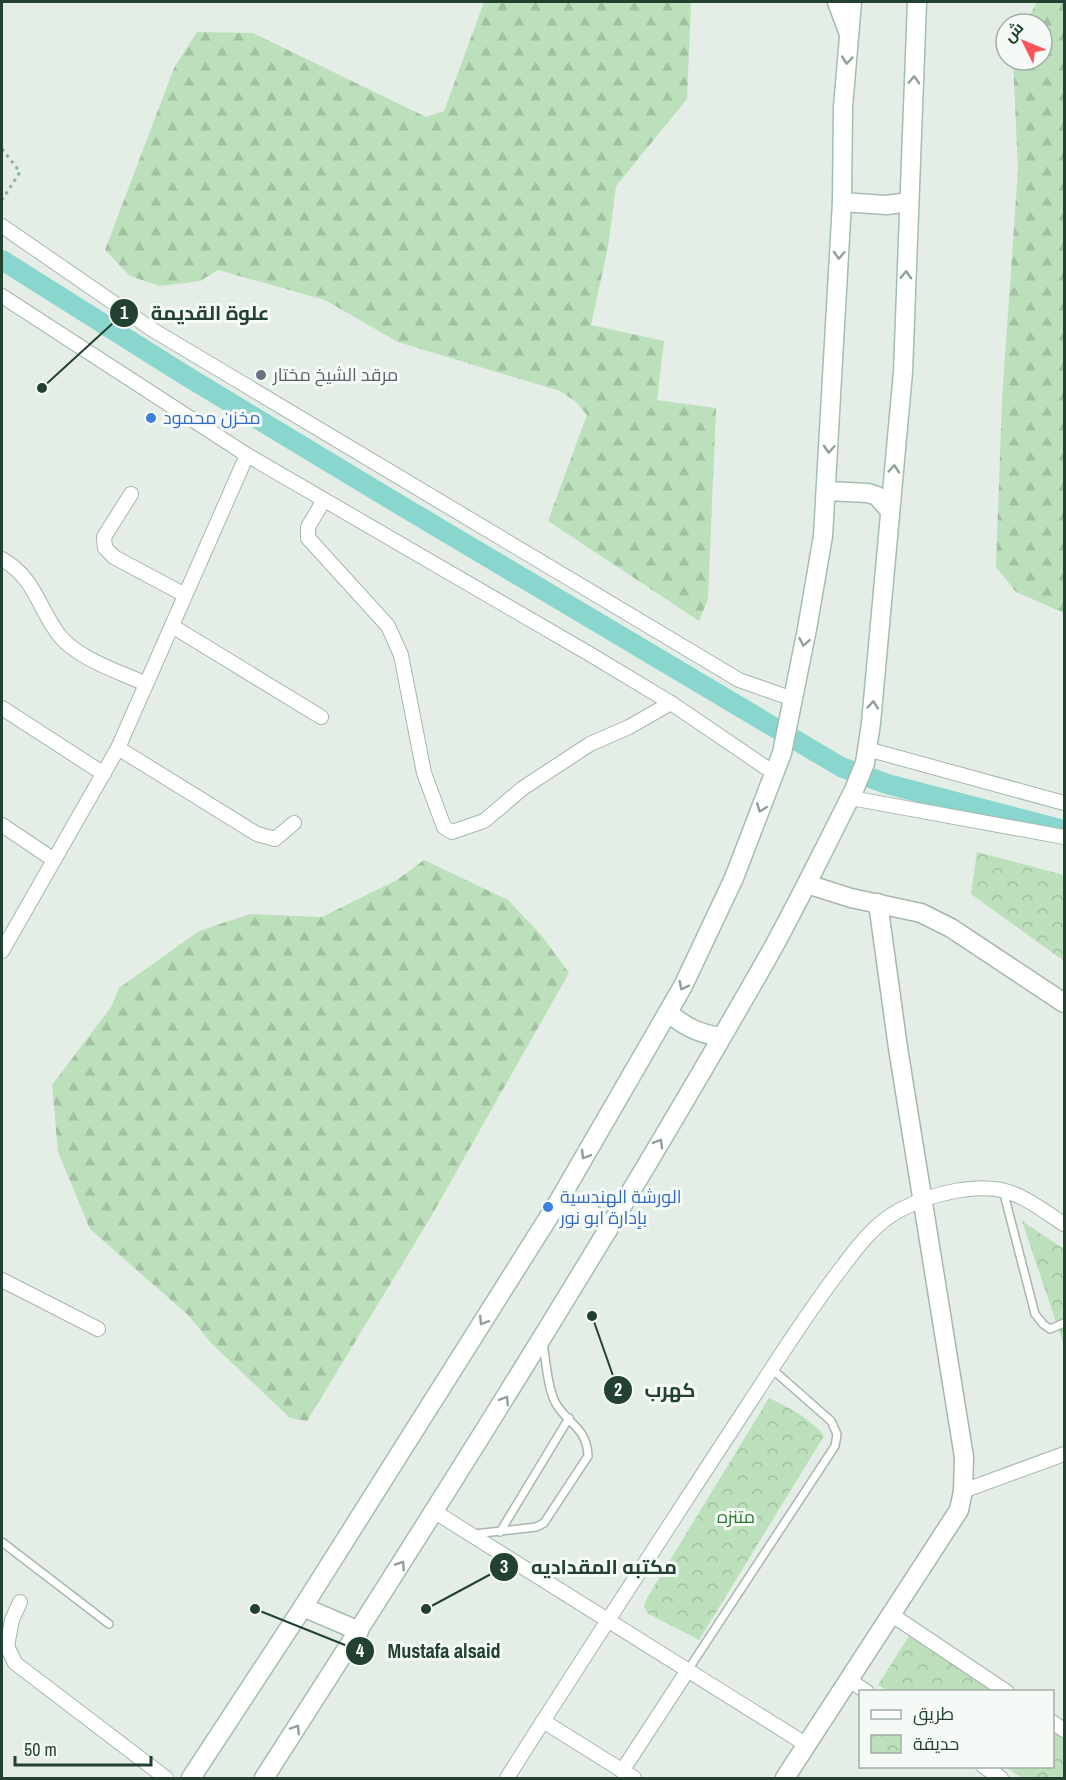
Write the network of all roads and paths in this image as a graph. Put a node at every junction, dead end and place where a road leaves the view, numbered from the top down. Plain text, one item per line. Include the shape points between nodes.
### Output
1 (837, 2) edge
2 (852, 2) edge
3 (917, 2) edge
4 (849, 34) junction
5 (2, 149) edge
6 (2, 200) edge
7 (842, 202) junction
8 (909, 202) junction
9 (2, 226) edge
10 (2, 296) edge
11 (247, 454) junction
12 (826, 491) junction
13 (131, 494) dead end
14 (324, 500) junction
15 (890, 511) junction
16 (2, 559) edge
17 (185, 595) junction
18 (172, 626) junction
19 (146, 684) junction
20 (793, 699) junction
21 (671, 704) junction
22 (2, 708) edge
23 (321, 717) dead end
24 (118, 748) junction
25 (866, 756) junction
26 (774, 773) junction
27 (104, 774) junction
28 (853, 794) junction
29 (1065, 803) edge
30 (294, 823) dead end
31 (2, 825) edge
32 (1065, 837) edge
33 (54, 860) junction
34 (807, 884) junction
35 (878, 903) junction
36 (2, 951) edge
37 (1065, 1004) edge
38 (668, 1012) junction
39 (721, 1037) junction
40 (1003, 1190) junction
41 (922, 1200) junction
42 (557, 1204) junction
43 (1065, 1224) edge
44 (608, 1230) junction
45 (2, 1280) edge
46 (1065, 1323) edge
47 (98, 1329) dead end
48 (543, 1340) junction
49 (772, 1369) junction
50 (569, 1418) junction
51 (1065, 1454) edge
52 (963, 1491) junction
53 (435, 1512) junction
54 (500, 1532) junction
55 (472, 1534) junction
56 (2, 1542) edge
57 (20, 1602) dead end
58 (303, 1608) junction
59 (892, 1614) junction
60 (608, 1619) junction
61 (110, 1624) dead end
62 (359, 1631) junction
63 (688, 1670) junction
64 (849, 1680) junction
65 (864, 1690) edge
66 (1004, 1690) edge
67 (543, 1721) junction
68 (807, 1745) junction
69 (984, 1768) edge
70 (628, 1775) edge
71 (166, 1779) edge
72 (191, 1779) edge
73 (264, 1779) edge
74 (507, 1779) edge
75 (785, 1779) edge
76 (1001, 1779) edge

1 - 4 main road
2 - 4 main road
8 -> 3 main road
4 -> 7 main road
5 - 6 path via 20,172
7 - 8 main road
7 -> 12 main road
15 -> 8 main road via 903,372
9 - 20 street via 153,330 739,680
10 - 11 street
11 - 14 street
11 - 17 street
12 - 15 main road via 868,493 877,496
12 -> 20 main road via 824,536
13 - 17 street via 104,537 105,548 114,557
14 - 21 street
14 - 21 street via 308,527 308,538 388,626 401,655 424,772 444,827 452,832 484,821 523,788 590,744
25 -> 15 main road
16 - 19 street via 29,582 59,634 75,651
17 - 18 street
18 - 19 street
18 - 23 street
19 - 24 street
20 - 26 main road
21 - 26 street
22 - 27 street
24 - 27 street
24 - 30 street via 257,834 275,838
25 - 28 main road
25 - 29 street
26 -> 38 main road via 734,878
27 - 33 street
28 - 32 street
28 - 34 main road
31 - 33 street
33 - 36 street
34 - 35 main road
34 - 39 main road
35 - 37 main road via 921,913 951,928
35 - 41 main road
38 - 39 main road via 692,1029
38 -> 42 main road
44 -> 39 main road
40 - 41 street via 950,1192
40 - 43 street
40 - 46 lane via 1035,1314 1050,1329
41 - 49 street via 888,1217 863,1240
41 - 52 main road via 964,1457
42 - 44 main road via 592,1212
42 -> 58 main road
44 - 48 main road
45 - 47 street
48 - 50 lane via 551,1392
53 -> 48 main road
49 - 60 street
49 - 63 lane via 831,1421 837,1434 835,1446
50 - 54 lane
50 - 54 lane via 584,1434 588,1456 543,1523
51 - 52 street
52 - 59 main road via 959,1510
53 - 55 street
62 -> 53 main road
54 - 55 lane
55 - 60 street
56 - 61 lane
57 - 71 street via 7,1646 15,1663
58 - 62 main road
58 - 72 main road
59 - 64 main road
59 - 66 street
60 - 63 street
60 - 67 street
73 -> 62 main road
63 - 68 street
63 - 70 street
64 - 65 street
64 - 68 main road
67 - 70 street
67 - 74 street
68 - 75 main road
69 - 76 street

